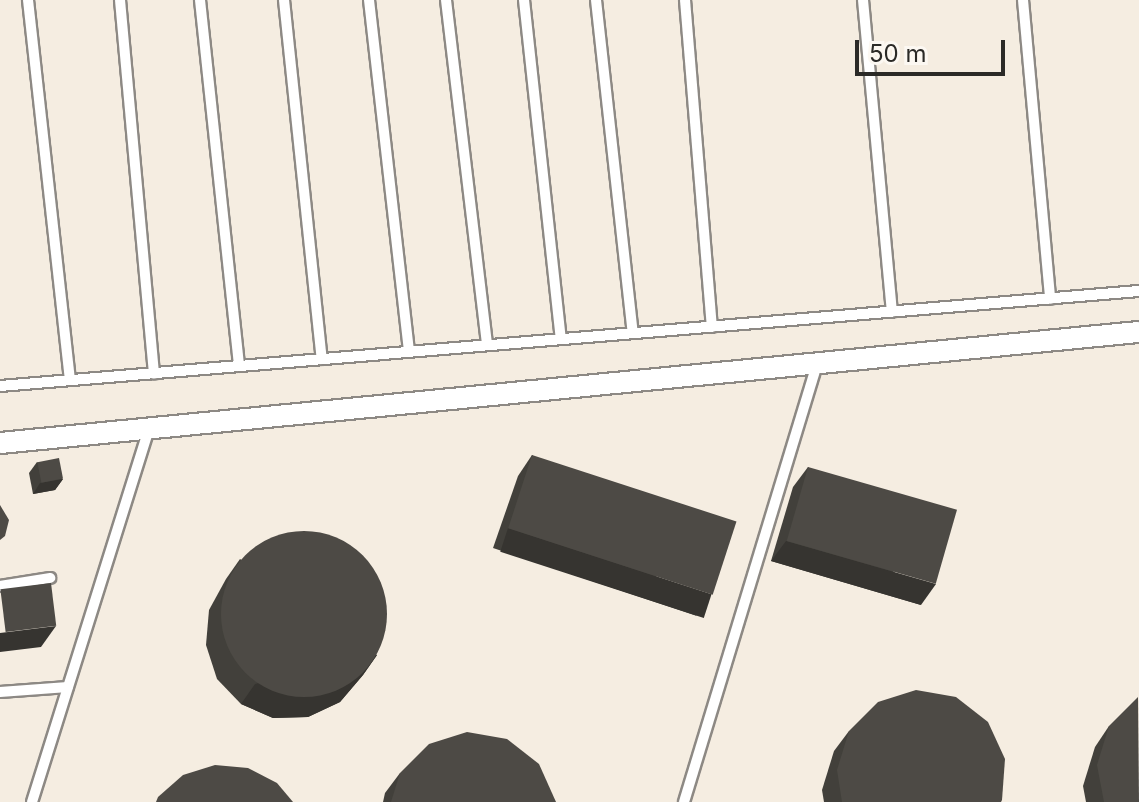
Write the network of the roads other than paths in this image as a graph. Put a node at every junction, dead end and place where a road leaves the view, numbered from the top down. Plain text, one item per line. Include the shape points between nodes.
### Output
1 (28, 0) edge
2 (120, 0) edge
3 (200, 0) edge
4 (284, 0) edge
5 (369, 0) edge
6 (446, 0) edge
7 (524, 0) edge
8 (596, 0) edge
9 (685, 0) edge
10 (863, 0) edge
11 (1023, 0) edge
12 (1139, 291) edge
13 (1050, 299) junction
14 (892, 312) junction
15 (712, 327) junction
16 (1139, 332) edge
17 (633, 333) junction
18 (561, 339) junction
19 (487, 345) junction
20 (409, 352) junction
21 (322, 359) junction
22 (817, 364) junction
23 (239, 366) junction
24 (154, 373) junction
25 (70, 380) junction
26 (0, 386) edge
27 (149, 429) junction
28 (0, 443) edge
29 (50, 578) dead end
30 (0, 586) edge
31 (68, 687) junction
32 (0, 692) edge
33 (32, 802) edge
34 (684, 802) edge

1 - 25 lane
2 - 24 lane
3 - 23 lane
4 - 21 lane
5 - 20 lane
6 - 19 lane
7 - 18 lane
8 - 17 lane
9 - 15 lane
10 - 14 lane
11 - 13 lane
12 - 13 lane
13 - 14 lane
14 - 15 lane
15 - 17 lane
16 - 22 street
17 - 18 lane
18 - 19 lane
19 - 20 lane
20 - 21 lane
21 - 23 lane
22 - 27 street
22 - 34 lane
23 - 24 lane
24 - 25 lane
25 - 26 lane
27 - 28 street
27 - 31 lane
29 - 30 lane
31 - 32 lane
31 - 33 lane

